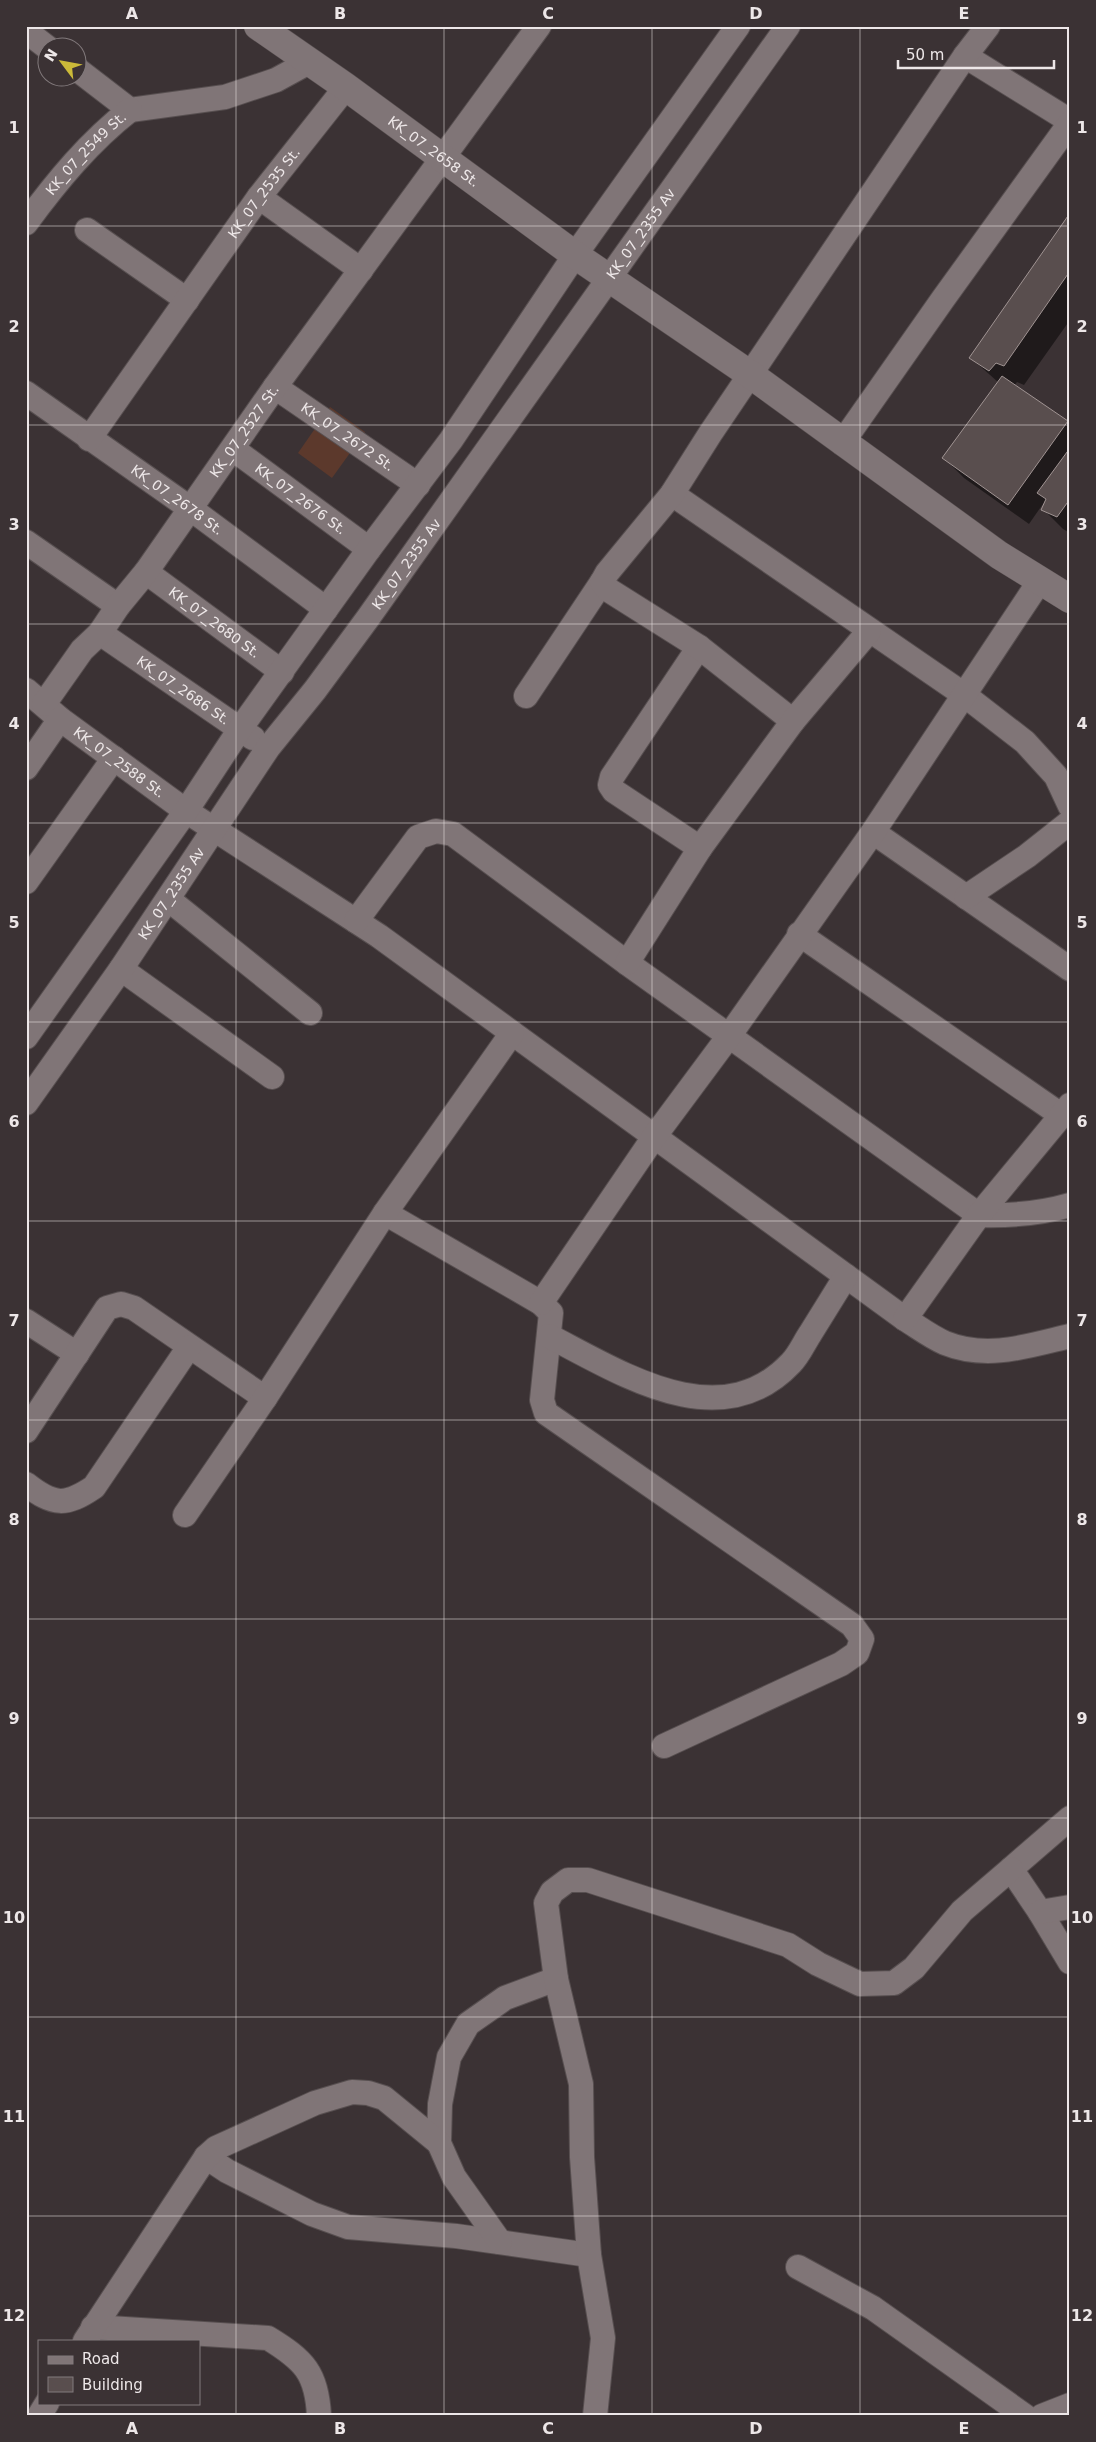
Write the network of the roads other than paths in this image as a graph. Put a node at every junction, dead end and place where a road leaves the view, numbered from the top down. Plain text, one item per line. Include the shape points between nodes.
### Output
1 (258, 26) edge
2 (539, 26) edge
3 (738, 26) edge
4 (788, 26) edge
5 (988, 26) edge
6 (26, 30) edge
7 (38, 40) edge
8 (965, 56) junction
9 (309, 62) junction
10 (88, 78) edge
11 (346, 87) junction
12 (130, 110) junction
13 (1070, 122) edge
14 (444, 158) junction
15 (260, 198) junction
16 (26, 222) edge
17 (87, 230) dead end
18 (575, 255) junction
19 (361, 270) junction
20 (609, 278) junction
21 (187, 300) junction
22 (750, 375) junction
23 (275, 387) junction
24 (26, 393) edge
25 (89, 439) junction
26 (842, 444) junction
27 (232, 449) junction
28 (418, 486) junction
29 (672, 494) junction
30 (191, 509) junction
31 (26, 542) edge
32 (369, 549) junction
33 (146, 572) junction
34 (602, 582) junction
35 (1039, 582) junction
36 (1070, 599) edge
37 (118, 606) junction
38 (326, 609) junction
39 (869, 631) junction
40 (100, 633) junction
41 (699, 647) junction
42 (282, 672) junction
43 (963, 694) junction
44 (526, 696) dead end
45 (44, 704) edge
46 (793, 721) junction
47 (240, 729) junction
48 (268, 748) junction
49 (114, 758) junction
50 (26, 768) edge
51 (1070, 806) edge
52 (186, 811) junction
53 (1070, 822) edge
54 (215, 831) junction
55 (873, 832) junction
56 (700, 848) junction
57 (26, 882) edge
58 (966, 897) junction
59 (168, 899) junction
60 (356, 921) junction
61 (800, 934) junction
62 (627, 963) junction
63 (121, 969) junction
64 (1070, 969) edge
65 (310, 1013) dead end
66 (512, 1033) junction
67 (729, 1036) junction
68 (26, 1037) edge
69 (272, 1077) dead end
70 (26, 1103) edge
71 (1066, 1110) edge
72 (654, 1137) junction
73 (1070, 1205) edge
74 (385, 1213) junction
75 (978, 1215) junction
76 (846, 1276) junction
77 (541, 1303) junction
78 (905, 1319) junction
79 (26, 1321) edge
80 (549, 1336) junction
81 (1070, 1336) edge
82 (188, 1347) junction
83 (76, 1354) junction
84 (265, 1398) junction
85 (26, 1430) edge
86 (26, 1484) edge
87 (185, 1515) dead end
88 (664, 1746) dead end
89 (1070, 1818) edge
90 (1011, 1869) junction
91 (1070, 1907) edge
92 (1040, 1912) junction
93 (1070, 1962) edge
94 (556, 1979) junction
95 (439, 2143) junction
96 (206, 2157) junction
97 (500, 2242) junction
98 (589, 2255) junction
99 (798, 2267) dead end
100 (89, 2334) edge
101 (46, 2404) edge
102 (1070, 2405) edge
103 (39, 2416) edge
104 (319, 2416) edge
105 (595, 2416) edge
106 (1025, 2416) edge
107 (1042, 2416) edge

1 - 9 street, KK_07_2658 St.
2 - 14 street, KK_07_2527 St.
3 - 18 street
4 - 20 street, KK_07_2355 Av
5 - 8 street
6 - 7 street
8 - 13 street
8 - 22 street
9 - 11 street, KK_07_2658 St.
9 - 12 street via 276,80 224,97
10 - 12 street
11 - 14 street, KK_07_2658 St.
11 - 15 street, KK_07_2535 St.
12 - 16 street, KK_07_2549 St. via 61,176
13 - 26 street
14 - 18 street, KK_07_2658 St.
14 - 19 street, KK_07_2527 St.
15 - 19 street
15 - 21 street, KK_07_2535 St.
17 - 21 street
18 - 20 street, KK_07_2658 St.
18 - 28 street
19 - 23 street, KK_07_2527 St.
20 - 22 street, KK_07_2658 St.
20 - 48 street, KK_07_2355 Av via 368,618
21 - 25 street, KK_07_2535 St.
22 - 26 street, KK_07_2658 St.
22 - 29 street
23 - 27 street, KK_07_2527 St.
23 - 28 street, KK_07_2672 St.
24 - 25 street, KK_07_2678 St.
25 - 30 street, KK_07_2678 St.
26 - 35 street, KK_07_2658 St.
27 - 30 street, KK_07_2527 St.
27 - 32 street, KK_07_2676 St.
28 - 32 street
29 - 34 street
29 - 39 street
30 - 33 street, KK_07_2527 St.
30 - 38 street, KK_07_2678 St.
31 - 37 street
32 - 38 street
33 - 37 street, KK_07_2527 St.
33 - 42 street, KK_07_2680 St.
34 - 41 street via 607,589
34 - 44 street
35 - 36 street, KK_07_2658 St.
35 - 43 street
37 - 40 street, KK_07_2527 St.
38 - 42 street
39 - 43 street
39 - 46 street
40 - 45 street, KK_07_2527 St. via 82,650
40 - 47 street, KK_07_2686 St.
41 - 46 street
41 - 56 street via 612,776 610,785 614,791
42 - 47 street
43 - 51 street via 1025,742 1056,776
43 - 55 street
45 - 49 street, KK_07_2588 St.
45 - 50 street, KK_07_2527 St.
46 - 56 street
47 - 48 street, KK_07_2686 St.
47 - 52 street
48 - 54 street, KK_07_2355 Av
49 - 52 street, KK_07_2588 St.
49 - 57 street
52 - 54 street, KK_07_2588 St.
52 - 68 street
53 - 58 street
54 - 59 street, KK_07_2355 Av
54 - 60 street, KK_07_2588 St.
55 - 58 street
55 - 61 street
56 - 62 street
58 - 64 street
59 - 63 street, KK_07_2355 Av
59 - 65 street
60 - 62 street via 418,837 436,831 452,834
60 - 66 street, KK_07_2588 St.
61 - 67 street
61 - 71 street
62 - 67 street
63 - 69 street
63 - 70 street, KK_07_2355 Av
66 - 72 street, KK_07_2588 St.
66 - 74 street
67 - 72 street
67 - 75 street
71 - 75 street
72 - 76 street, KK_07_2588 St.
72 - 77 street
73 - 75 street via 1011,1216
74 - 77 street
74 - 84 street
75 - 78 street
76 - 78 street, KK_07_2588 St.
76 - 80 street via 793,1361 774,1379 752,1392 698,1398 644,1384
77 - 80 street via 551,1314
78 - 81 street, KK_07_2588 St. via 945,1342 975,1352 1013,1350
79 - 83 street
80 - 88 street via 542,1400 546,1413 852,1625 862,1639 857,1653 841,1664
82 - 83 street via 134,1308 121,1304 107,1308
82 - 84 street
82 - 86 street via 94,1487 76,1500 55,1501
83 - 85 street
84 - 87 street
89 - 90 street
90 - 92 street
90 - 94 street via 962,1911 914,1968 894,1983 860,1984 788,1945 588,1880 568,1880 552,1892 546,1903
91 - 92 street
92 - 93 street
94 - 95 street via 505,1998 468,2024 448,2057 440,2104
94 - 98 street via 581,2084
95 - 96 street via 384,2098 352,2092 259,2128 216,2148
95 - 97 street via 454,2176
96 - 97 street via 312,2214 348,2227
96 - 100 street
97 - 98 street
98 - 105 street via 603,2338
99 - 106 street via 873,2308
100 - 104 street via 268,2338 291,2352 311,2374 318,2393
101 - 103 street
102 - 107 street

